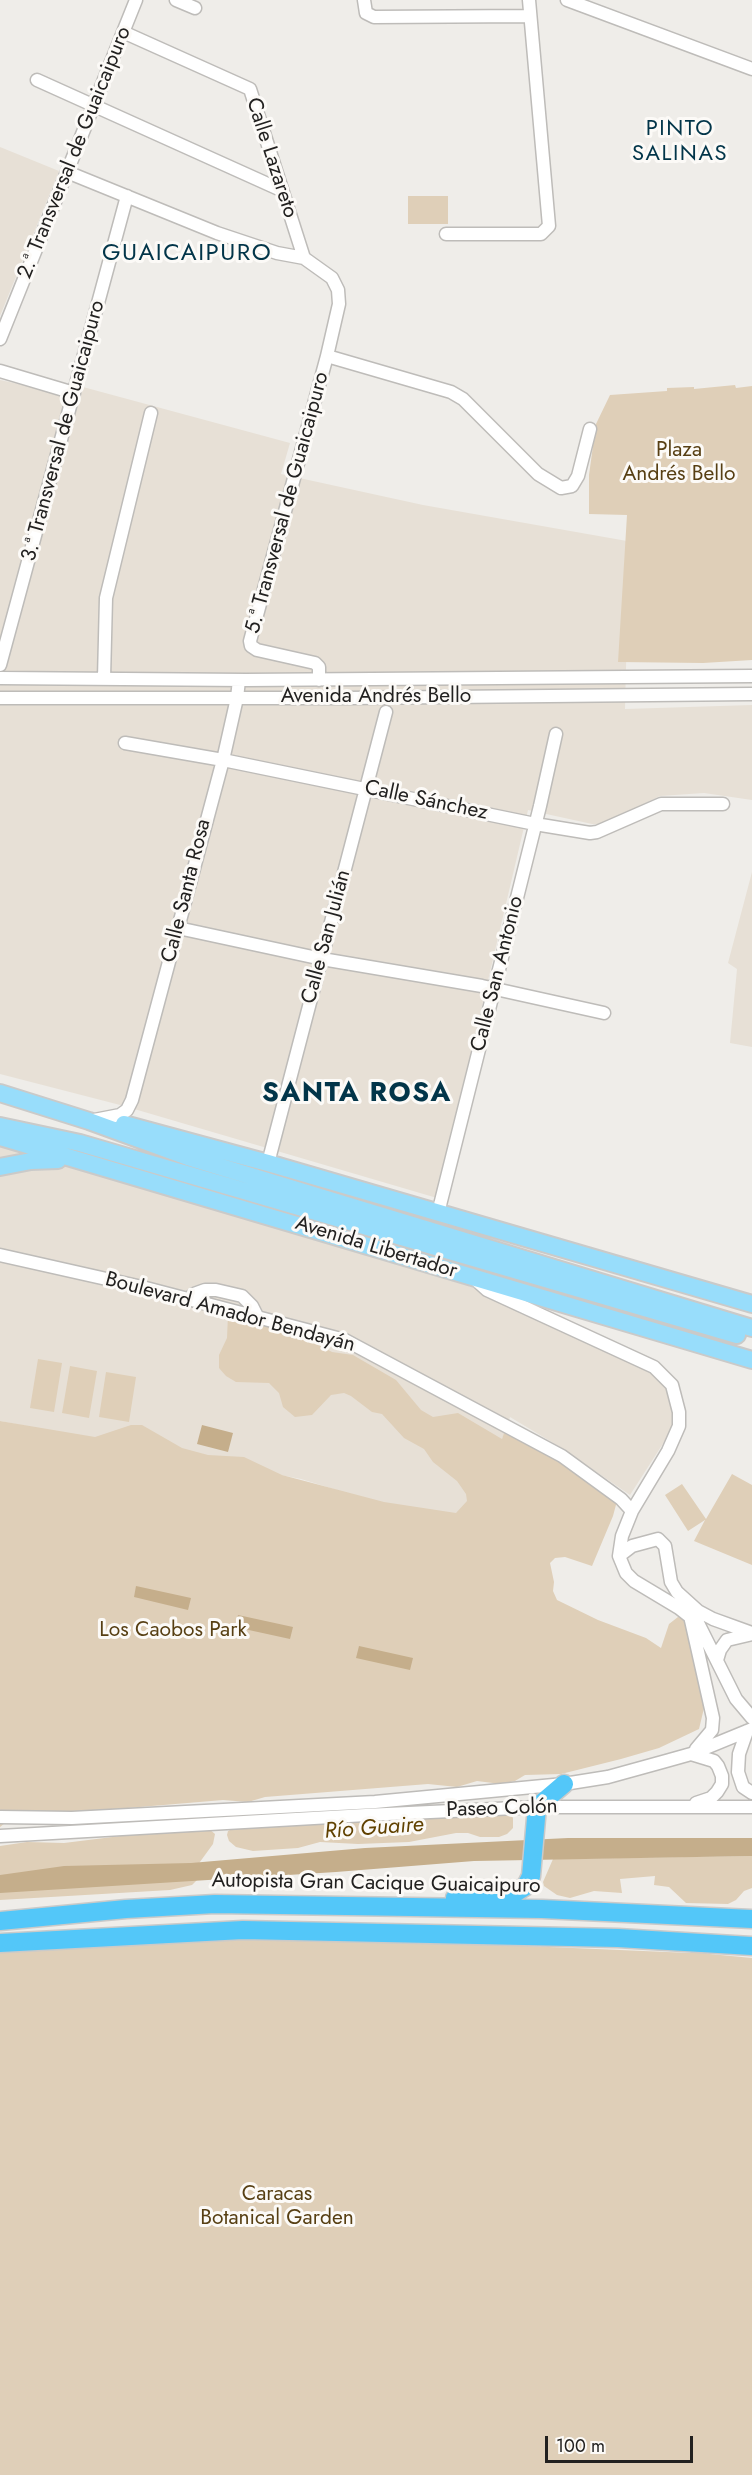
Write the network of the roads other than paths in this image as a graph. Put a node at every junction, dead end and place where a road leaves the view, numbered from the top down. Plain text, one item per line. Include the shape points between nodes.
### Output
1 (136, 0) edge
2 (176, 0) edge
3 (364, 0) edge
4 (529, 0) edge
5 (567, 0) edge
6 (195, 8) dead end
7 (529, 16) junction
8 (123, 32) junction
9 (752, 69) edge
10 (37, 80) dead end
11 (95, 105) junction
12 (67, 172) junction
13 (281, 190) junction
14 (127, 196) junction
15 (446, 234) dead end
16 (304, 258) junction
17 (0, 339) edge
18 (327, 357) junction
19 (0, 371) edge
20 (74, 393) junction
21 (151, 413) dead end
22 (590, 429) dead end
23 (0, 665) edge
24 (752, 676) edge
25 (0, 678) edge
26 (104, 678) junction
27 (239, 680) junction
28 (319, 680) junction
29 (752, 694) edge
30 (0, 698) edge
31 (237, 698) junction
32 (386, 712) dead end
33 (556, 734) dead end
34 (125, 743) dead end
35 (223, 760) junction
36 (366, 789) junction
37 (723, 804) dead end
38 (535, 824) junction
39 (178, 928) junction
40 (322, 959) junction
41 (495, 989) junction
42 (604, 1013) dead end
43 (0, 1093) edge
44 (132, 1100) junction
45 (89, 1120) junction
46 (0, 1126) edge
47 (147, 1130) junction
48 (0, 1137) edge
49 (78, 1160) junction
50 (268, 1162) junction
51 (0, 1167) edge
52 (309, 1193) junction
53 (431, 1210) junction
54 (527, 1238) junction
55 (346, 1239) junction
56 (451, 1244) junction
57 (0, 1255) edge
58 (539, 1263) junction
59 (472, 1277) junction
60 (752, 1304) edge
61 (752, 1326) edge
62 (752, 1339) edge
63 (752, 1360) edge
64 (632, 1511) junction
65 (619, 1556) junction
66 (690, 1615) junction
67 (752, 1634) edge
68 (717, 1660) junction
69 (752, 1718) edge
70 (749, 1730) edge
71 (691, 1754) junction
72 (564, 1784) junction
73 (752, 1793) edge
74 (676, 1806) junction
75 (752, 1807) edge
76 (536, 1813) junction
77 (0, 1816) edge
78 (0, 1836) edge
79 (411, 1908) junction
80 (752, 1919) edge
81 (0, 1921) edge
82 (0, 1943) edge
83 (752, 1946) edge

1 - 8 street, 2.ª Transversal de Guaicaipuro
2 - 6 street
3 - 7 street via 366,13 374,16
4 - 7 street
5 - 9 street
7 - 15 street via 549,226 541,234
8 - 11 street, 2.ª Transversal de Guaicaipuro
8 - 13 street, Calle Lazareto via 249,89
10 - 11 street
11 - 12 street, 2.ª Transversal de Guaicaipuro
11 - 13 street
12 - 14 street
12 - 17 street, 2.ª Transversal de Guaicaipuro
13 - 16 street, Calle Lazareto
14 - 16 street via 217,233 277,254
14 - 20 street, 3.ª Transversal de Guaicaipuro
16 - 18 street, 5.ª Transversal de Guaicaipuro via 332,278 338,290 339,304
18 - 22 street via 451,392 463,399 538,474 561,488 572,486 578,476
18 - 28 street, 5.ª Transversal de Guaicaipuro via 250,641 257,650 315,663
19 - 20 street
20 - 23 street, 3.ª Transversal de Guaicaipuro
21 - 26 street via 106,598
24 - 28 street, Avenida Andrés Bello
25 - 26 street, Avenida Andrés Bello
26 - 27 street, Avenida Andrés Bello
27 - 28 street, Avenida Andrés Bello
27 - 31 street, Calle Santa Rosa
29 - 31 street, Avenida Andrés Bello
30 - 31 street, Avenida Andrés Bello
31 - 35 street, Calle Santa Rosa
32 - 36 street, Calle San Julián
33 - 38 street, Calle San Antonio
34 - 35 street, Calle Sánchez
35 - 36 street, Calle Sánchez
35 - 39 street, Calle Santa Rosa
36 - 38 street, Calle Sánchez
36 - 40 street, Calle San Julián
37 - 38 street, Calle Sánchez via 661,804 597,832
38 - 41 street, Calle San Antonio
39 - 40 street
39 - 44 street, Calle Santa Rosa
40 - 41 street
40 - 50 street, Calle San Julián
41 - 42 street
41 - 53 street, Calle San Antonio
43 - 45 main road, Avenida Libertador
44 - 45 street via 120,1115
44 - 47 street via 136,1115
45 - 47 main road, Avenida Libertador
45 - 52 main road, Avenida Libertador via 188,1157
46 - 56 main road, Avenida Libertador via 80,1143
47 - 50 main road, Avenida Libertador
48 - 49 main road, Avenida Libertador
49 - 51 main road via 32,1161
49 - 55 main road, Avenida Libertador
50 - 53 main road, Avenida Libertador
52 - 53 main road
52 - 56 main road, Avenida Libertador
53 - 54 main road, Avenida Libertador
53 - 56 main road
54 - 58 main road
54 - 60 main road, Avenida Libertador
55 - 56 main road
55 - 59 main road, Avenida Libertador
56 - 58 main road, Avenida Libertador
56 - 62 main road, Avenida Libertador
57 - 64 street, Boulevard Amador Bendayán via 256,1316 358,1346 562,1455
58 - 61 main road, Avenida Libertador
59 - 63 main road, Avenida Libertador
59 - 64 street via 488,1290 654,1367 672,1386 679,1426
64 - 65 street
65 - 66 street via 634,1581
65 - 67 street via 632,1546 658,1539 666,1546 671,1582 677,1592 698,1611
66 - 68 street via 703,1630
66 - 71 street via 713,1724 708,1737
67 - 68 street via 728,1640
68 - 69 street via 736,1699
70 - 71 street, Paseo Colón
70 - 73 street via 739,1754 738,1772 743,1787
71 - 72 street, Paseo Colón via 608,1778
71 - 74 street via 714,1761 722,1784 711,1798
72 - 76 highway
72 - 77 street, Paseo Colón via 375,1802 72,1818
74 - 75 street, Paseo Colón
74 - 76 street, Paseo Colón
76 - 78 street, Paseo Colón via 366,1815
76 - 79 highway via 531,1876 526,1886 510,1896 470,1896
79 - 80 highway, Autopista Gran Cacique Guaicaipuro via 542,1909
79 - 81 highway, Autopista Gran Cacique Guaicaipuro via 215,1904
82 - 83 highway via 243,1930 618,1938

